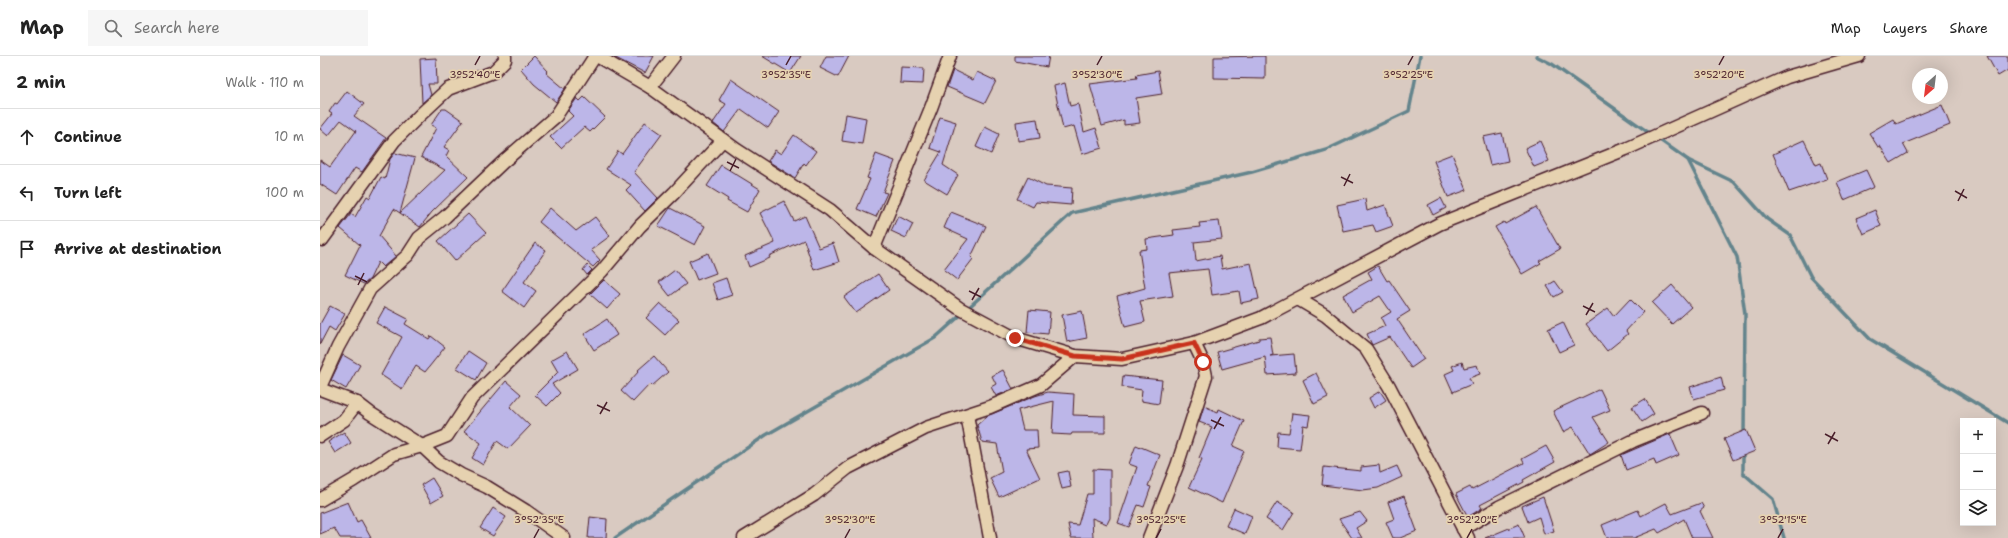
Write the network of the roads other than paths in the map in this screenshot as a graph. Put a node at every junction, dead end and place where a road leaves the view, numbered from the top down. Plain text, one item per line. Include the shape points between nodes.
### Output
1 (505, 56) edge
2 (596, 56) edge
3 (674, 56) edge
4 (950, 56) edge
5 (1859, 56) edge
6 (650, 87) junction
7 (723, 140) junction
8 (322, 240) dead end
9 (874, 248) junction
10 (1298, 299) junction
11 (1194, 343) junction
12 (1075, 356) junction
13 (320, 388) edge
14 (357, 403) junction
15 (1702, 413) dead end
16 (967, 415) junction
17 (320, 436) edge
18 (422, 446) junction
19 (320, 500) edge
20 (1465, 533) edge
21 (563, 538) edge
22 (744, 538) edge
23 (990, 538) edge
24 (1149, 538) edge

1 - 8 street via 505,60 493,72 448,89 419,116 394,142
2 - 6 street
2 - 13 street via 556,116 419,238 408,255 370,289 338,347
3 - 6 street
4 - 9 street
5 - 10 street via 1787,77 1626,149 1439,224
6 - 7 street
7 - 9 street via 830,210
7 - 18 street via 640,226 602,271 472,398 447,436
9 - 12 street via 959,308 1015,338
10 - 11 street via 1261,318
10 - 20 street via 1325,315 1366,349 1390,386
11 - 12 street via 1122,359
11 - 24 street via 1206,376 1178,466
12 - 16 street via 1041,385
13 - 14 street
14 - 17 street via 344,420
14 - 18 street
15 - 20 street via 1633,441 1499,508
16 - 22 street via 926,428 848,468 814,495
16 - 23 street
18 - 19 street via 394,454
18 - 21 street via 439,462 487,487

